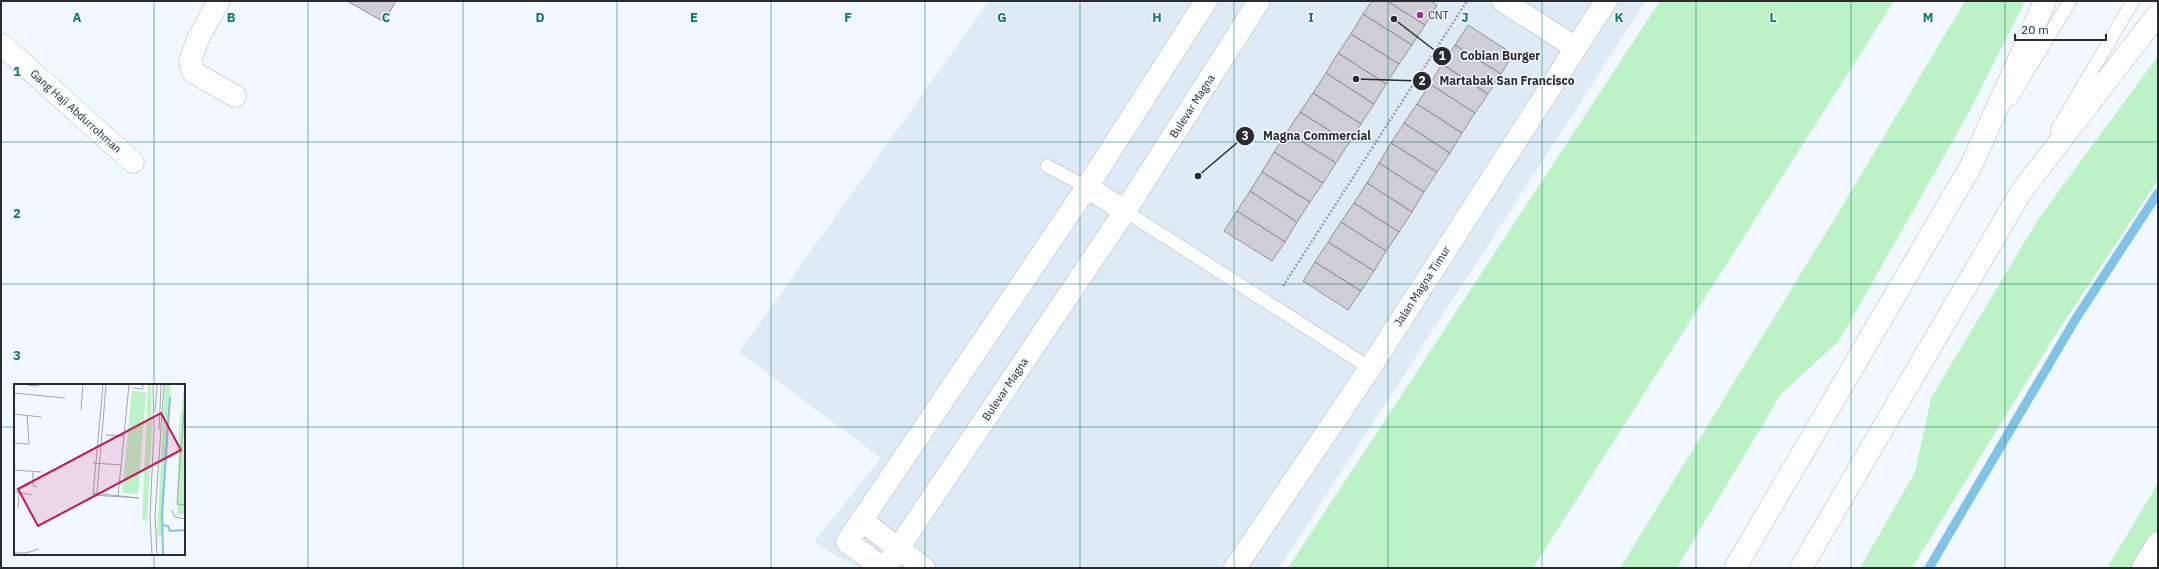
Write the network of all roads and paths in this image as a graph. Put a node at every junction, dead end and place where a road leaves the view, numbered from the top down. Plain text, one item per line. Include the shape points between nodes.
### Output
1 (218, 1) edge
2 (1206, 1) edge
3 (1259, 1) edge
4 (1467, 1) edge
5 (1503, 1) edge
6 (1606, 1) edge
7 (2045, 1) edge
8 (2070, 1) edge
9 (2133, 1) edge
10 (2158, 14) edge
11 (1, 44) edge
12 (1576, 48) junction
13 (235, 96) dead end
14 (133, 162) dead end
15 (1047, 166) dead end
16 (1971, 166) junction
17 (1087, 187) junction
18 (2021, 192) junction
19 (1124, 211) junction
20 (1271, 305) junction
21 (1370, 368) junction
22 (861, 520) junction
23 (2158, 542) edge
24 (898, 549) junction
25 (884, 568) edge
26 (924, 568) edge
27 (1234, 568) edge
28 (1735, 568) edge
29 (1801, 568) edge
30 (2143, 568) edge

1 - 13 main road via 198,39 190,61 193,72
2 - 17 main road
3 - 19 main road, Bulevar Magna
4 - 20 path
5 - 12 main road
6 - 12 main road, Jalan Magna Timur
7 - 16 main road
8 - 16 lane
9 - 18 lane
10 - 18 main road
11 - 14 main road, Gang Haji Abdurrohman
12 - 21 main road, Jalan Magna Timur
15 - 17 lane
16 - 28 main road
17 - 19 main road
17 - 22 main road
18 - 29 main road
19 - 20 lane
19 - 24 main road, Bulevar Magna
20 - 21 lane
21 - 27 main road, Jalan Magna Timur
22 - 24 main road
22 - 25 main road via 847,542
23 - 30 main road
24 - 25 main road, Bulevar Magna
24 - 26 main road

